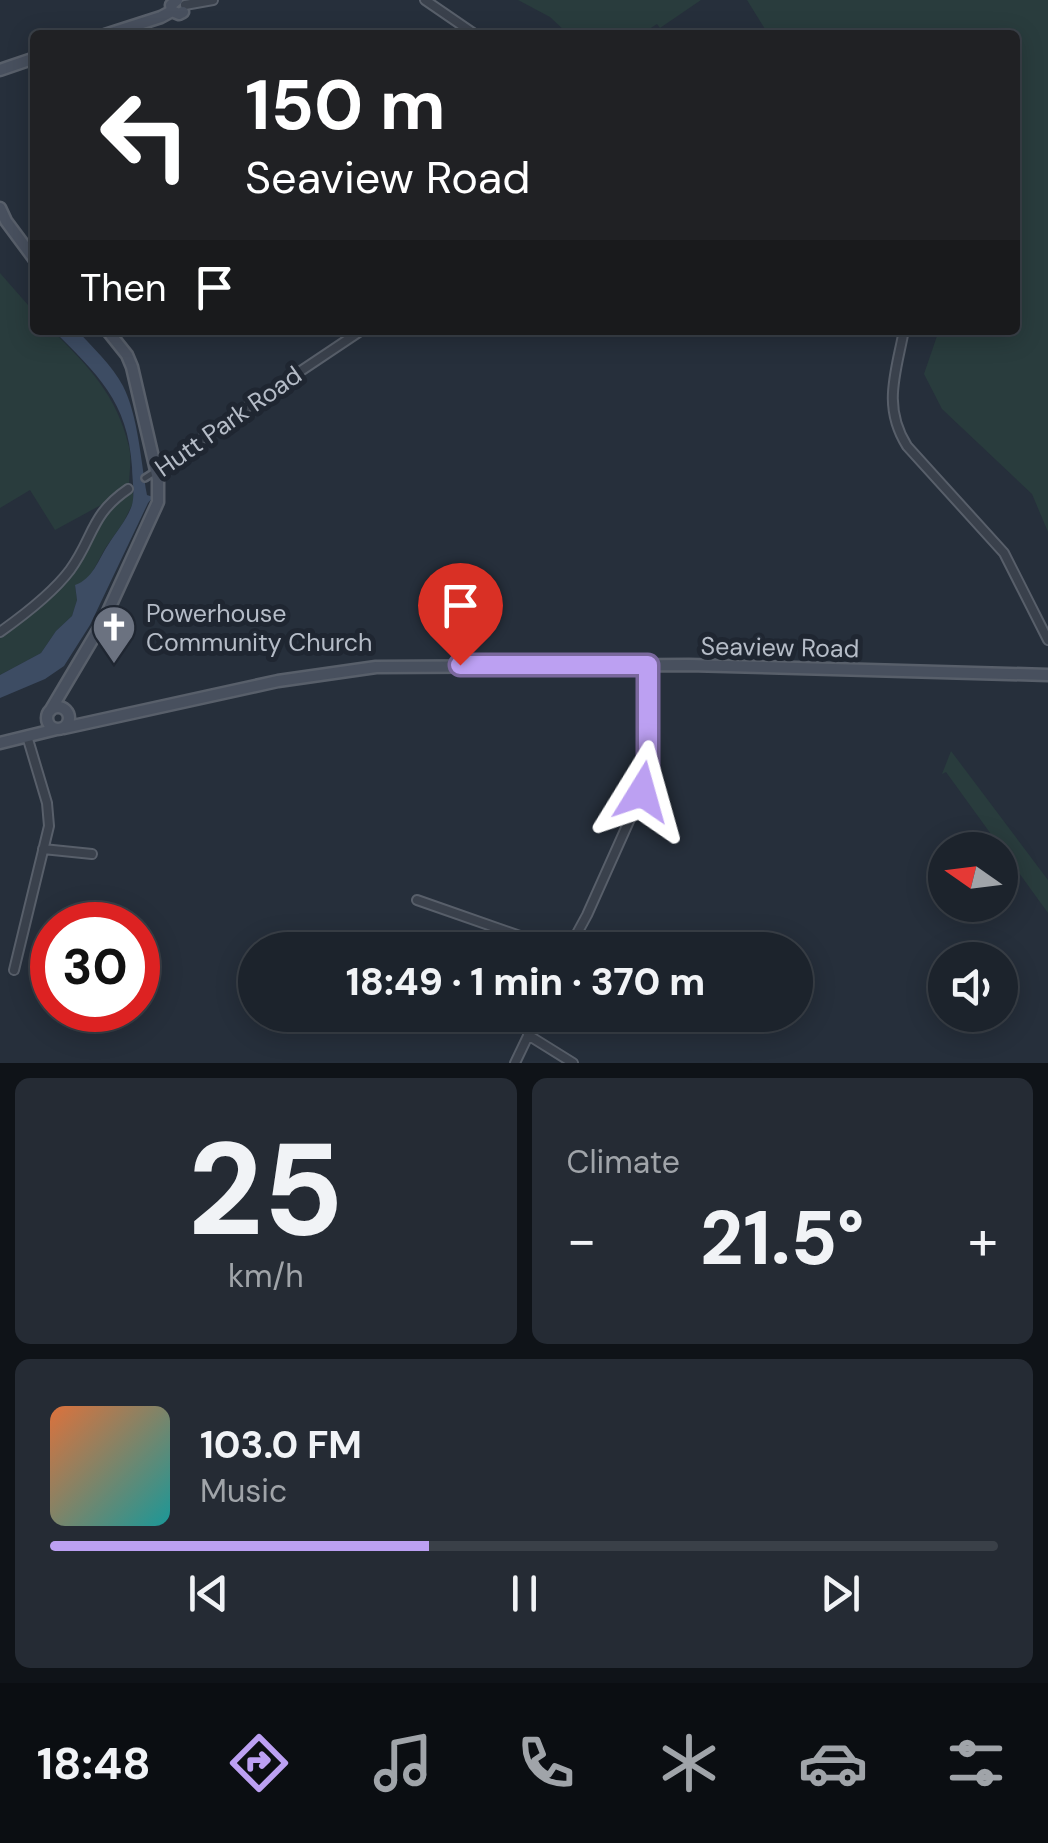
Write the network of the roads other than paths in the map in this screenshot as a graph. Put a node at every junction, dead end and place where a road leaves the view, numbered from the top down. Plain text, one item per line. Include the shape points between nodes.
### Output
1 (213, 0) edge
2 (425, 0) edge
3 (177, 3) edge
4 (121, 30) edge
5 (469, 30) edge
6 (30, 60) edge
7 (0, 70) edge
8 (0, 208) edge
9 (30, 253) edge
10 (111, 335) edge
11 (355, 335) edge
12 (903, 335) edge
13 (156, 472) junction
14 (145, 478) dead end
15 (128, 489) dead end
16 (0, 632) edge
17 (1048, 640) edge
18 (648, 665) junction
19 (1048, 675) edge
20 (67, 680) junction
21 (68, 711) junction
22 (49, 712) junction
23 (98, 722) junction
24 (61, 728) junction
25 (28, 736) junction
26 (0, 744) edge
27 (43, 849) junction
28 (92, 854) dead end
29 (418, 900) dead end
30 (509, 932) edge
31 (578, 932) edge
32 (14, 970) dead end
33 (528, 1034) joint
34 (515, 1063) edge
35 (573, 1063) edge

1 - 3 street
2 - 5 street
3 - 4 main road via 161,17
6 - 7 main road
8 - 9 main road
10 - 13 main road via 132,367
11 - 13 street, Hutt Park Road
12 - 17 street via 890,398 899,434 1004,554
13 - 14 street, Hutt Park Road
13 - 20 main road via 156,510
15 - 16 street, Hutt Park Road via 99,515 66,575
18 - 19 main road, Seaview Road
18 - 23 main road, Seaview Road via 364,668 278,680
18 - 31 street via 647,781
20 - 21 main road
20 - 22 main road
21 - 22 main road
21 - 23 main road
21 - 24 main road
22 - 24 main road via 52,728
22 - 25 main road
23 - 24 main road, Seaview Road
24 - 25 main road, Seaview Road
25 - 26 main road, Seaview Road
25 - 27 street via 49,816
27 - 28 street
27 - 32 street
29 - 30 street
33 - 34 street
33 - 35 street

